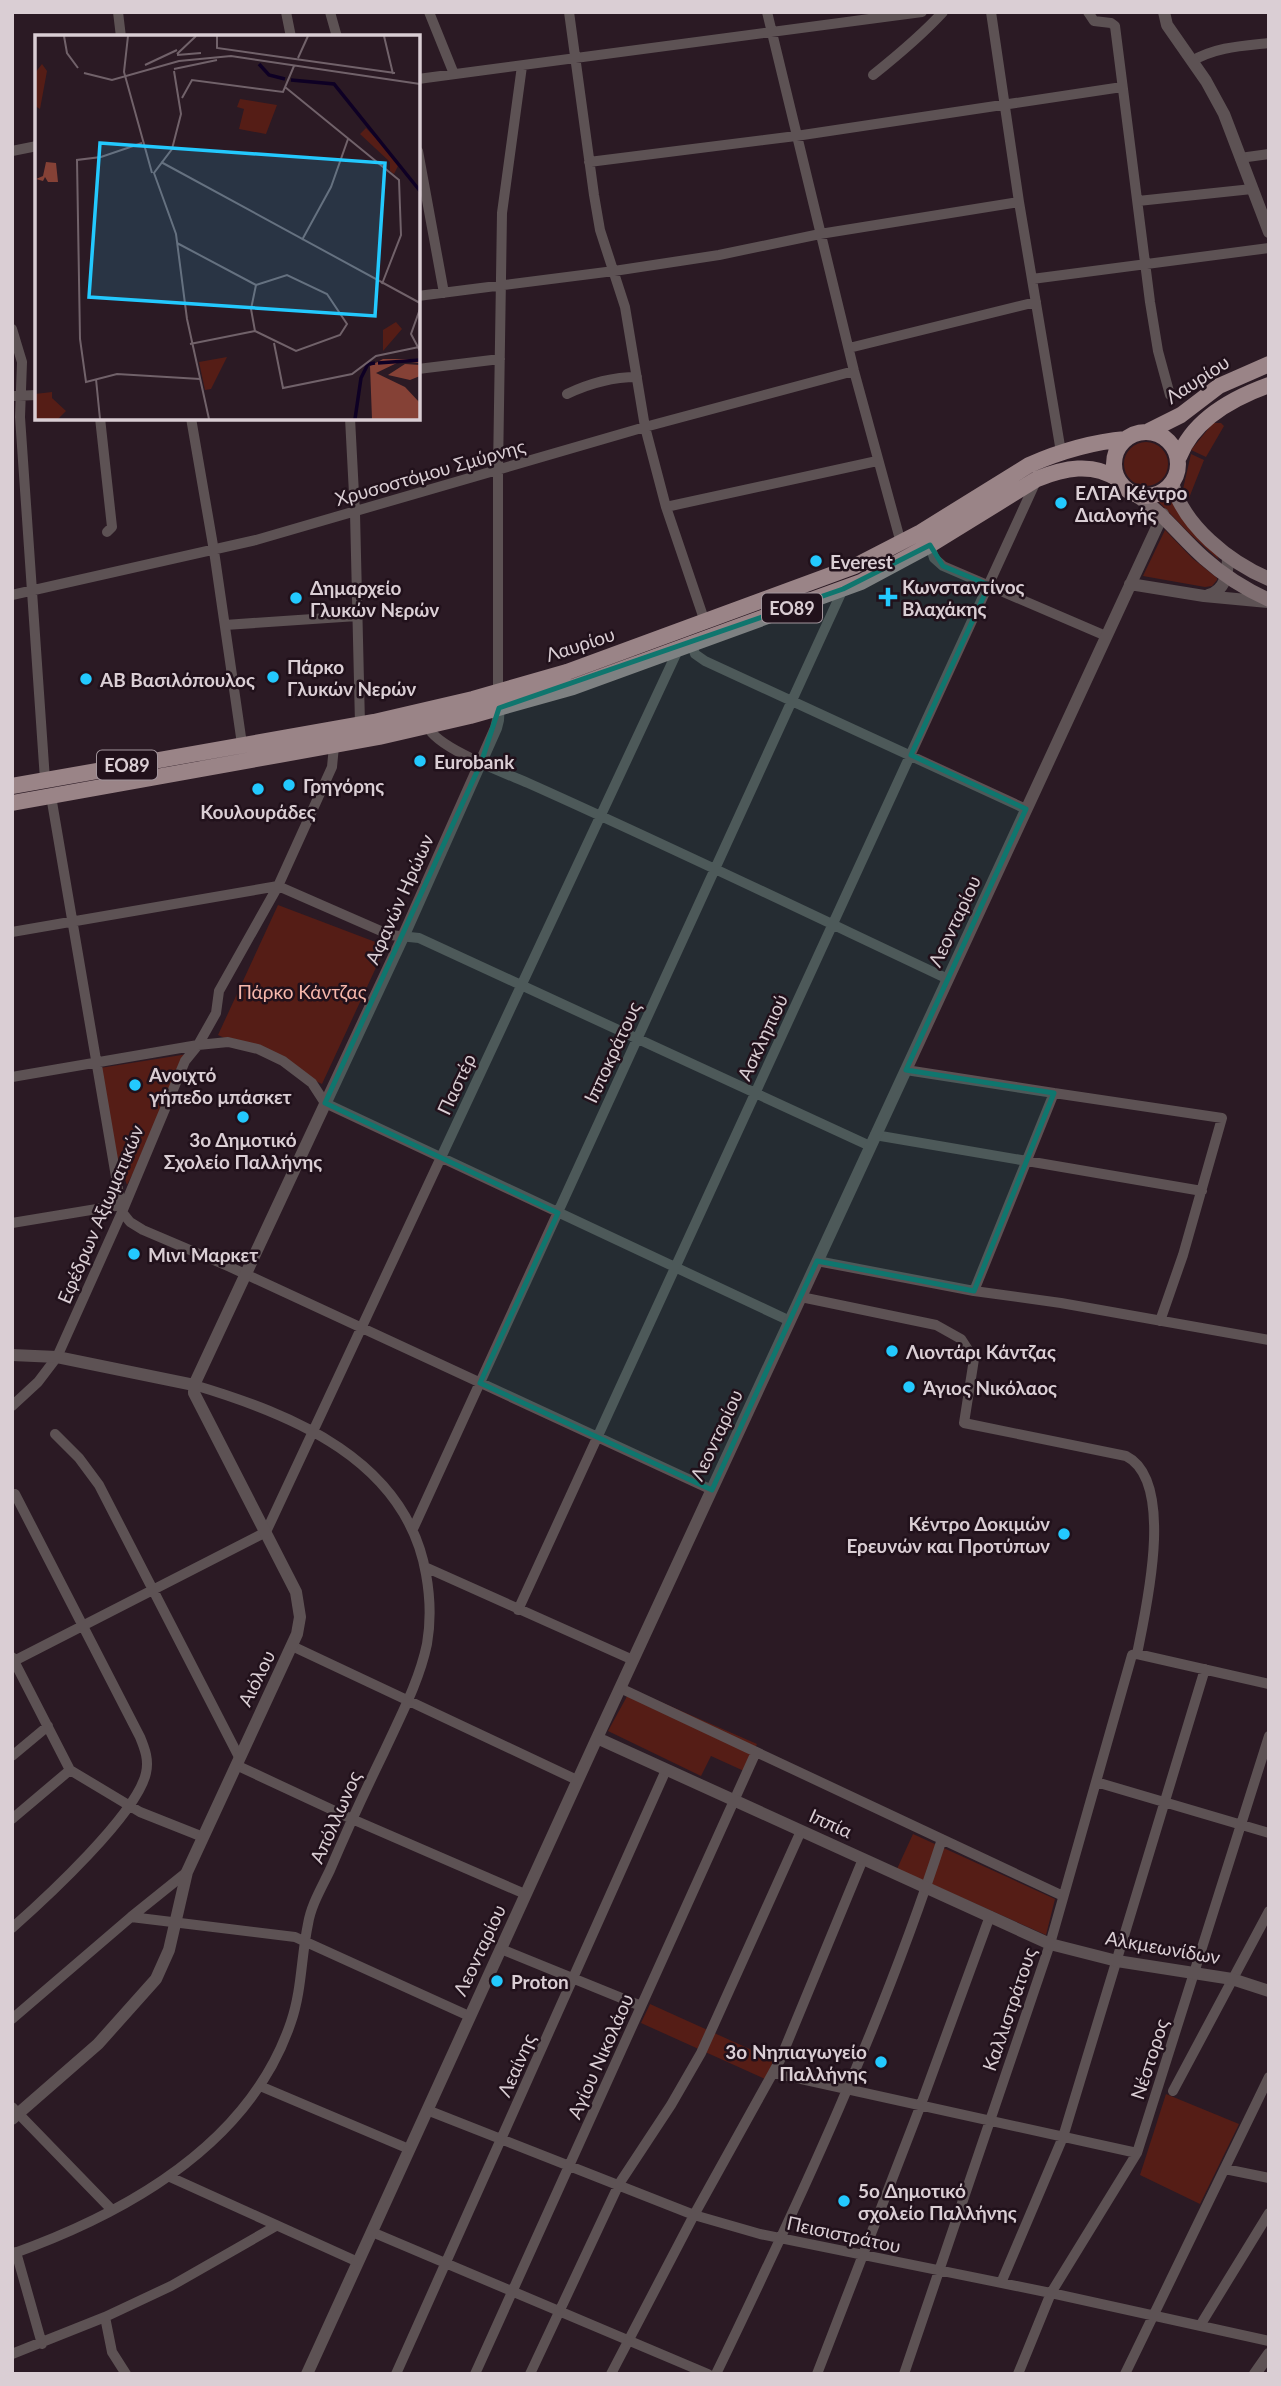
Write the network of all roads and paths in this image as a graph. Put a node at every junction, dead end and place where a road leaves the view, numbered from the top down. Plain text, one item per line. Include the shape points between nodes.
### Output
1 (118, 12) edge
2 (286, 12) edge
3 (330, 12) edge
4 (429, 12) edge
5 (569, 12) edge
6 (768, 12) edge
7 (922, 12) edge
8 (943, 12) edge
9 (991, 12) edge
10 (1088, 12) edge
11 (1164, 12) edge
12 (771, 31) junction
13 (121, 35) edge
14 (291, 35) edge
15 (336, 35) edge
16 (1269, 43) edge
17 (576, 59) junction
18 (1192, 61) junction
19 (522, 65) junction
20 (454, 74) junction
21 (873, 75) dead end
22 (420, 79) edge
23 (1122, 87) junction
24 (1005, 105) junction
25 (796, 136) junction
26 (35, 146) edge
27 (12, 151) edge
28 (1269, 154) edge
29 (1240, 158) junction
30 (420, 162) edge
31 (589, 162) junction
32 (1252, 189) junction
33 (1139, 201) junction
34 (1019, 202) junction
35 (1269, 232) edge
36 (820, 234) junction
37 (1269, 247) edge
38 (1146, 263) junction
39 (614, 271) junction
40 (1032, 279) junction
41 (500, 285) junction
42 (444, 293) junction
43 (420, 296) edge
44 (1036, 302) junction
45 (12, 329) edge
46 (849, 348) junction
47 (500, 359) junction
48 (1269, 364) edge
49 (420, 369) edge
50 (854, 371) junction
51 (637, 377) junction
52 (1269, 385) edge
53 (35, 394) edge
54 (567, 394) dead end
55 (1170, 395) dead end
56 (16, 396) edge
57 (100, 420) edge
58 (191, 420) edge
59 (350, 420) edge
60 (645, 427) junction
61 (1149, 431) junction
62 (1126, 439) junction
63 (1061, 452) junction
64 (1178, 457) junction
65 (877, 461) junction
66 (498, 471) junction
67 (1037, 479) junction
68 (1118, 479) junction
69 (1172, 483) junction
70 (1134, 495) junction
71 (666, 507) junction
72 (355, 513) junction
73 (1163, 514) junction
74 (107, 531) dead end
75 (901, 543) junction
76 (930, 545) junction
77 (214, 551) junction
78 (1228, 555) junction
79 (1226, 576) junction
80 (1269, 579) edge
81 (1130, 584) junction
82 (989, 585) junction
83 (843, 589) junction
84 (31, 591) junction
85 (12, 595) edge
86 (1205, 596) junction
87 (1269, 601) edge
88 (357, 616) junction
89 (705, 622) junction
90 (225, 625) junction
91 (1106, 636) junction
92 (685, 647) junction
93 (498, 691) junction
94 (792, 702) junction
95 (499, 708) junction
96 (360, 724) junction
97 (428, 727) junction
98 (334, 746) junction
99 (243, 753) junction
100 (911, 755) junction
101 (481, 763) junction
102 (45, 780) junction
103 (12, 786) edge
104 (51, 796) junction
105 (12, 803) edge
106 (1026, 809) junction
107 (600, 816) junction
108 (715, 869) junction
109 (278, 886) junction
110 (73, 922) junction
111 (833, 925) junction
112 (12, 932) edge
113 (403, 937) junction
114 (948, 979) junction
115 (521, 986) junction
116 (638, 1038) junction
117 (198, 1045) junction
118 (96, 1062) junction
119 (906, 1070) junction
120 (12, 1077) edge
121 (1054, 1093) junction
122 (755, 1094) junction
123 (325, 1103) junction
124 (873, 1141) junction
125 (441, 1157) junction
126 (1025, 1160) junction
127 (1202, 1191) junction
128 (122, 1208) junction
129 (558, 1213) junction
130 (12, 1223) edge
131 (817, 1261) junction
132 (676, 1267) junction
133 (244, 1274) junction
134 (974, 1291) junction
135 (801, 1297) junction
136 (790, 1321) junction
137 (1160, 1321) junction
138 (361, 1329) junction
139 (1269, 1340) edge
140 (12, 1355) edge
141 (57, 1357) junction
142 (480, 1383) junction
143 (194, 1385) junction
144 (12, 1406) edge
145 (313, 1430) junction
146 (55, 1434) dead end
147 (597, 1438) junction
148 (712, 1490) junction
149 (15, 1494) dead end
150 (413, 1529) junction
151 (266, 1532) junction
152 (425, 1567) junction
153 (154, 1591) junction
154 (518, 1610) junction
155 (83, 1627) junction
156 (292, 1646) junction
157 (1137, 1654) junction
158 (13, 1660) edge
159 (633, 1660) junction
160 (1205, 1669) junction
161 (1269, 1684) edge
162 (620, 1688) junction
163 (409, 1700) junction
164 (48, 1726) junction
165 (1269, 1736) edge
166 (597, 1738) junction
167 (757, 1752) junction
168 (12, 1756) edge
169 (237, 1761) junction
170 (70, 1770) junction
171 (666, 1770) junction
172 (577, 1780) junction
173 (1096, 1782) junction
174 (734, 1800) junction
175 (1166, 1804) junction
176 (131, 1807) junction
177 (12, 1819) edge
178 (352, 1819) junction
179 (1240, 1825) junction
180 (801, 1831) junction
181 (1269, 1833) edge
182 (203, 1838) junction
183 (942, 1839) junction
184 (863, 1859) junction
185 (187, 1872) junction
186 (926, 1887) junction
187 (526, 1894) junction
188 (1063, 1896) junction
189 (1269, 1911) edge
190 (990, 1916) junction
191 (131, 1917) junction
192 (176, 1922) junction
193 (12, 1928) edge
194 (305, 1941) junction
195 (1051, 1944) junction
196 (501, 1949) junction
197 (1117, 1961) junction
198 (1196, 1972) junction
199 (573, 1979) junction
200 (1233, 1979) junction
201 (1269, 1992) edge
202 (642, 2006) junction
203 (470, 2017) junction
204 (12, 2019) edge
205 (774, 2073) junction
206 (1269, 2077) edge
207 (260, 2086) junction
208 (848, 2091) junction
209 (1173, 2091) dead end
210 (920, 2107) junction
211 (427, 2110) junction
212 (14, 2113) edge
213 (989, 2122) junction
214 (1063, 2137) junction
215 (502, 2139) junction
216 (409, 2149) junction
217 (1137, 2153) junction
218 (570, 2164) junction
219 (1225, 2169) junction
220 (170, 2176) junction
221 (1269, 2178) edge
222 (619, 2184) junction
223 (112, 2210) junction
224 (1269, 2213) edge
225 (694, 2215) junction
226 (276, 2226) junction
227 (372, 2232) junction
228 (781, 2239) junction
229 (14, 2253) edge
230 (863, 2256) junction
231 (358, 2262) junction
232 (445, 2263) junction
233 (940, 2272) junction
234 (1001, 2283) junction
235 (513, 2291) junction
236 (1051, 2293) junction
237 (559, 2312) junction
238 (1155, 2315) junction
239 (105, 2317) junction
240 (1201, 2325) junction
241 (1269, 2341) edge
242 (628, 2342) junction
243 (41, 2344) junction
244 (12, 2354) edge
245 (1269, 2354) edge
246 (126, 2374) edge
247 (307, 2374) edge
248 (396, 2374) edge
249 (475, 2374) edge
250 (530, 2374) edge
251 (611, 2374) edge
252 (708, 2374) edge
253 (716, 2374) edge
254 (817, 2374) edge
255 (904, 2374) edge
256 (1018, 2374) edge
257 (1125, 2374) edge
258 (1255, 2374) edge

1 - 13 street
2 - 14 street
3 - 15 street
4 - 20 street
5 - 17 street
6 - 12 street
7 - 12 street
8 - 21 street
9 - 24 street
10 - 23 street via 1094,21 1115,26
11 - 18 street via 1167,25
12 - 17 street
12 - 25 street
16 - 18 street via 1209,51
17 - 19 street
17 - 31 street
18 - 29 street via 1216,98
19 - 20 street
19 - 41 street via 502,213
20 - 22 street
23 - 24 street
23 - 33 street
24 - 25 street
24 - 34 street
25 - 31 street
25 - 36 street
26 - 27 street
28 - 29 street
29 - 32 street
30 - 42 street
31 - 39 street via 600,230
32 - 33 street
32 - 35 street
33 - 38 street
34 - 36 street
34 - 40 street
36 - 39 street
36 - 46 street
37 - 38 street
38 - 40 street
38 - 55 street via 1157,351
39 - 41 street
39 - 51 street
40 - 44 street
41 - 42 street
41 - 47 street
42 - 43 street
44 - 46 street
44 - 63 street
45 - 56 street via 22,362
46 - 50 street
47 - 49 street
47 - 66 street
48 - 61 main road, Λαυρίου / ΕΟ89 via 1219,386 1172,421
50 - 60 street, Χρυσοστόμου Σμύρνης
50 - 65 street
51 - 54 street via 589,384
51 - 60 street
52 - 64 main road, Λαυρίου via 1217,411 1188,437
53 - 56 street
56 - 84 street
57 - 74 street via 112,527
58 - 77 street
59 - 72 street
60 - 66 street, Χρυσοστόμου Σμύρνης
60 - 71 street
61 - 62 main road, Λαυρίου / ΕΟ89
61 - 64 main road, Λαυρίου via 1169,439
62 - 63 main road, Λαυρίου / ΕΟ89
62 - 68 main road via 1116,453
63 - 75 main road, Λαυρίου / ΕΟ89 via 1029,465
64 - 69 main road, Λαυρίου
65 - 71 street
65 - 75 street
66 - 72 street, Χρυσοστόμου Σμύρνης
66 - 93 street
67 - 68 main road, Λαυρίου / ΕΟ89 via 1076,468 1107,471
67 - 76 main road, Λαυρίου / ΕΟ89
67 - 82 street, Ασκληπιού
68 - 70 main road, Λαυρίου / ΕΟ89
69 - 70 main road via 1154,495
69 - 78 main road via 1196,524
70 - 73 main road
71 - 89 street
72 - 77 street, Χρυσοστόμου Σμύρνης
72 - 88 street
73 - 79 main road
73 - 81 street, Λεονταρίου
75 - 89 main road, Λαυρίου / ΕΟ89 via 847,570
76 - 82 street via 943,566
76 - 83 main road, Λαυρίου / ΕΟ89
77 - 84 street, Χρυσοστόμου Σμύρνης
77 - 90 street
78 - 79 street
78 - 80 main road
79 - 86 street via 1218,591
79 - 87 main road
81 - 86 street
81 - 91 street, Λεονταρίου
82 - 91 street
82 - 100 street, Ασκληπιού
83 - 92 main road, Λαυρίου / ΕΟ89
83 - 94 street, Ιπποκράτους
84 - 85 street, Χρυσοστόμου Σμύρνης
84 - 102 street
86 - 87 street
88 - 90 street
88 - 96 street
89 - 93 main road, Λαυρίου / ΕΟ89 via 567,672
90 - 99 street
91 - 106 street, Λεονταρίου
92 - 94 street
92 - 95 main road, Λαυρίου / ΕΟ89
92 - 107 street, Παστέρ
93 - 95 street, Αφανών Ηρώων
93 - 96 main road, Λαυρίου / ΕΟ89
94 - 100 street
94 - 108 street, Ιπποκράτους
95 - 97 main road, Λαυρίου / ΕΟ89
95 - 101 street, Αφανών Ηρώων
96 - 99 main road, Λαυρίου / ΕΟ89
97 - 98 main road, Λαυρίου / ΕΟ89
97 - 101 street via 435,738
98 - 99 main road, Λαυρίου / ΕΟ89
98 - 109 street, Εφέδρων Αξιωματικών via 332,767
99 - 102 main road, Λαυρίου / ΕΟ89
99 - 104 main road, Λαυρίου / ΕΟ89
100 - 106 street
100 - 111 street, Ασκληπιού
101 - 107 street
101 - 113 street, Αφανών Ηρώων
102 - 103 main road, Λαυρίου / ΕΟ89
104 - 105 main road, Λαυρίου / ΕΟ89
104 - 110 street
106 - 114 street, Λεονταρίου
107 - 108 street
107 - 115 street, Παστέρ
108 - 111 street
108 - 116 street, Ιπποκράτους
109 - 110 street
109 - 113 street
109 - 117 street, Εφέδρων Αξιωματικών via 219,991 216,1013
110 - 112 street
110 - 118 street
111 - 114 street
111 - 122 street, Ασκληπιού
113 - 115 street via 419,938
113 - 123 street, Αφανών Ηρώων
114 - 119 street, Λεονταρίου
115 - 116 street
115 - 125 street, Παστέρ
116 - 122 street
116 - 129 street, Ιπποκράτους
117 - 118 street
117 - 123 street via 228,1042 258,1049 312,1083
117 - 128 street, Εφέδρων Αξιωματικών via 185,1061
118 - 120 street
118 - 128 street
119 - 121 street
119 - 124 street, Λεονταρίου
121 - 126 street
121 - 127 street via 1222,1118
122 - 124 street
122 - 132 street, Ασκληπιού
123 - 125 street
123 - 133 street, Αφανών Ηρώων
124 - 126 street
124 - 131 street, Λεονταρίου
125 - 129 street
125 - 138 street, Παστέρ
126 - 127 street
126 - 134 street
127 - 137 street
128 - 130 street
128 - 133 street via 130,1222 143,1230
128 - 141 street, Εφέδρων Αξιωματικών
129 - 132 street
129 - 142 street, Ιπποκράτους
131 - 134 street
131 - 135 street, Λεονταρίου
132 - 136 street
132 - 147 street, Ασκληπιού
133 - 138 street
133 - 143 street, Αφανών Ηρώων
134 - 137 street
135 - 136 street, Λεονταρίου
135 - 157 street, Καλλιστράτους via 936,1325 961,1339 974,1359 964,1423 1126,1456 1142,1467 1151,1491 1153,1549
136 - 148 street, Λεονταρίου
137 - 139 street
138 - 142 street
138 - 145 street, Παστέρ
140 - 141 street
141 - 143 street
141 - 144 street, Εφέδρων Αξιωματικών
142 - 147 street
142 - 150 street, Ιπποκράτους
143 - 145 street, Απόλλωνος via 257,1405
143 - 151 street, Αιόλου via 194,1394
145 - 150 street, Απόλλωνος via 377,1479
145 - 151 street, Παστέρ
146 - 153 street via 95,1478
147 - 148 street
147 - 154 street, Ασκληπιού
148 - 159 street, Λεονταρίου
149 - 155 street
150 - 152 street, Απόλλωνος
151 - 153 street
151 - 156 street, Αιόλου via 298,1600 299,1625
152 - 154 street
152 - 163 street, Απόλλωνος via 429,1630
153 - 155 street
153 - 169 street
154 - 159 street
155 - 158 street
155 - 176 street via 145,1748 146,1773
156 - 163 street
156 - 169 street, Αιόλου
157 - 160 street
157 - 173 street, Καλλιστράτους via 1132,1655
158 - 164 street
159 - 162 street, Λεονταρίου
160 - 161 street
160 - 175 street
162 - 166 street, Λεονταρίου
162 - 167 street
163 - 172 street
163 - 178 street, Απόλλωνος
164 - 168 street
164 - 170 street
165 - 179 street, Νέστορος
166 - 171 street, Ιππία
166 - 172 street, Λεονταρίου
167 - 174 street, Αγίου Νικολάου
167 - 183 street
169 - 178 street
169 - 182 street, Αιόλου
170 - 176 street
170 - 177 street
171 - 174 street, Ιππία
171 - 199 street, Λεαίνης
172 - 187 street, Λεονταρίου
173 - 175 street
173 - 188 street, Καλλιστράτους
174 - 180 street, Ιππία
174 - 202 street, Αγίου Νικολάου
175 - 179 street
175 - 197 street
176 - 182 street
176 - 193 street
178 - 187 street
178 - 194 street, Απόλλωνος via 311,1913
179 - 181 street
179 - 198 street, Νέστορος
180 - 184 street, Ιππία
180 - 222 street via 701,2053
182 - 185 street, Αιόλου
183 - 186 street
183 - 188 street
184 - 186 street, Ιππία
184 - 205 street
185 - 191 street
185 - 192 street, Αιόλου
186 - 190 street, Ιππία
186 - 208 street
187 - 196 street, Λεονταρίου
188 - 195 street, Καλλιστράτους
189 - 200 street, Νέστορος
190 - 195 street, Ιππία
190 - 210 street
191 - 192 street
191 - 204 street
192 - 194 street
192 - 212 street, Αιόλου via 165,1960 141,1997 98,2044
194 - 203 street
194 - 207 street, Απόλλωνος via 292,2020
195 - 197 street, Αλκμεωνίδων
195 - 213 street, Καλλιστράτους
196 - 199 street
196 - 203 street, Λεονταρίου
197 - 198 street, Αλκμεωνίδων
197 - 214 street
198 - 200 street, Αλκμεωνίδων
198 - 217 street, Νέστορος
199 - 202 street
199 - 215 street, Λεαίνης
200 - 201 street, Αλκμεωνίδων
200 - 209 street, Νέστορος
202 - 218 street, Αγίου Νικολάου
203 - 211 street, Λεονταρίου
205 - 208 street
205 - 225 street
206 - 219 street
207 - 216 street
207 - 220 street, Απόλλωνος via 212,2140
208 - 210 street
208 - 228 street
210 - 213 street
210 - 230 street
211 - 215 street, Πεισιστράτου
211 - 216 street, Λεονταρίου
212 - 223 street
213 - 214 street
213 - 233 street, Καλλιστράτους
214 - 217 street
214 - 234 street
215 - 218 street, Πεισιστράτου
215 - 232 street, Λεαίνης
216 - 227 street, Λεονταρίου
217 - 236 street, Νέστορος
218 - 222 street, Πεισιστράτου
218 - 235 street, Αγίου Νικολάου
219 - 221 street
219 - 238 street
220 - 223 street, Απόλλωνος
220 - 226 street
222 - 225 street, Πεισιστράτου
222 - 237 street
223 - 229 street, Απόλλωνος
224 - 240 street
225 - 228 street, Πεισιστράτου
225 - 242 street
226 - 231 street
226 - 239 street via 171,2286
227 - 231 street, Λεονταρίου
227 - 232 street
228 - 230 street, Πεισιστράτου
228 - 253 street
229 - 243 street
230 - 233 street, Πεισιστράτου
230 - 254 street
231 - 247 street, Λεονταρίου
232 - 235 street
232 - 248 street, Λεαίνης
233 - 234 street, Πεισιστράτου
233 - 255 street, Καλλιστράτους
234 - 236 street, Πεισιστράτου
235 - 237 street
235 - 249 street, Αγίου Νικολάου
236 - 238 street, Πεισιστράτου
236 - 256 street, Νέστορος
237 - 242 street
237 - 250 street
238 - 240 street, Πεισιστράτου
238 - 257 street
239 - 243 street
239 - 246 street via 112,2353
240 - 241 street, Πεισιστράτου
242 - 251 street
242 - 252 street
243 - 244 street
245 - 258 street

